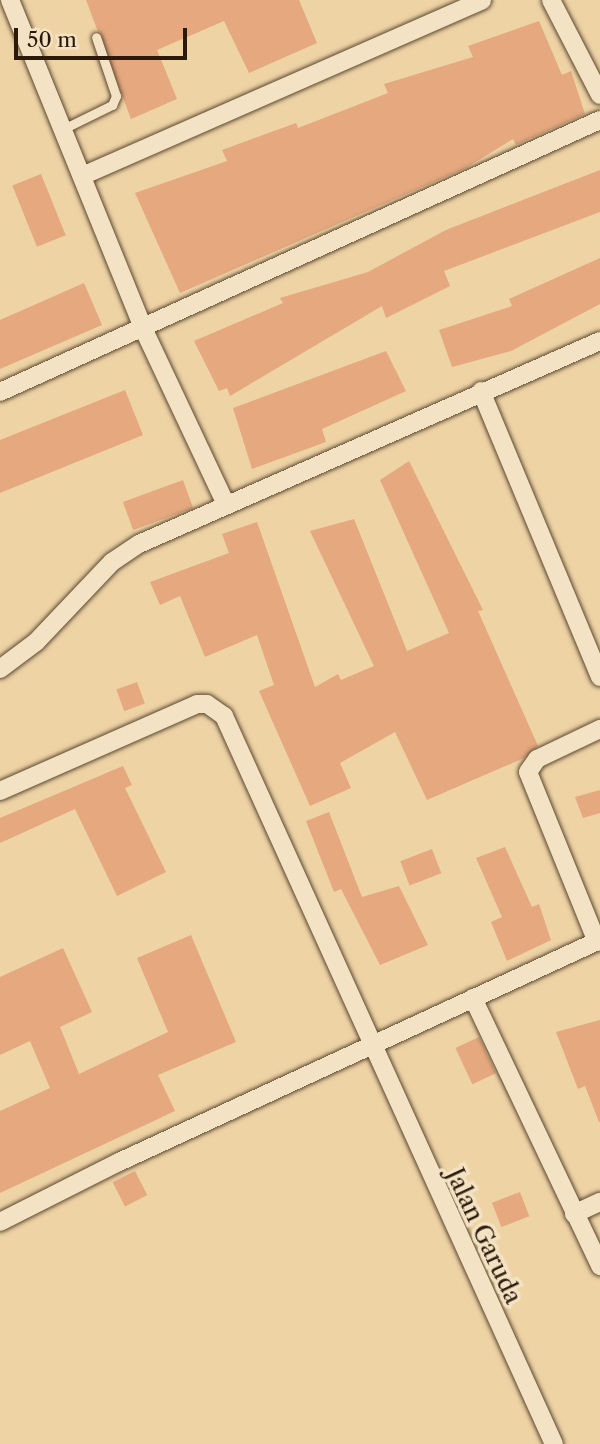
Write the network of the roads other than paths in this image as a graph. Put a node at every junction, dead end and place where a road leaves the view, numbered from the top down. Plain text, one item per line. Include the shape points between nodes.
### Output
1 (10, 0) edge
2 (482, 0) edge
3 (551, 0) edge
4 (96, 37) dead end
5 (600, 95) edge
6 (600, 120) edge
7 (63, 129) junction
8 (82, 176) junction
9 (143, 328) junction
10 (600, 341) edge
11 (481, 391) junction
12 (0, 392) edge
13 (226, 505) junction
14 (0, 669) edge
15 (600, 677) edge
16 (600, 729) edge
17 (0, 791) edge
18 (598, 941) edge
19 (473, 998) junction
20 (371, 1049) junction
21 (600, 1202) edge
22 (574, 1214) junction
23 (0, 1222) edge
24 (600, 1266) edge
25 (554, 1444) edge

1 - 7 street
2 - 8 street
3 - 5 street
4 - 7 lane via 116,96 112,105
6 - 9 street
7 - 8 street
8 - 9 street
9 - 12 street
9 - 13 street
10 - 11 street
11 - 13 street
11 - 15 street
13 - 14 street via 139,544 112,562 36,642
16 - 18 street via 537,759 528,772
17 - 20 street, Jalan Garuda via 197,704 214,708 223,716
18 - 19 street
19 - 20 street
19 - 22 street
20 - 23 street via 119,1162
20 - 25 street, Jalan Garuda
21 - 22 street
22 - 24 street

